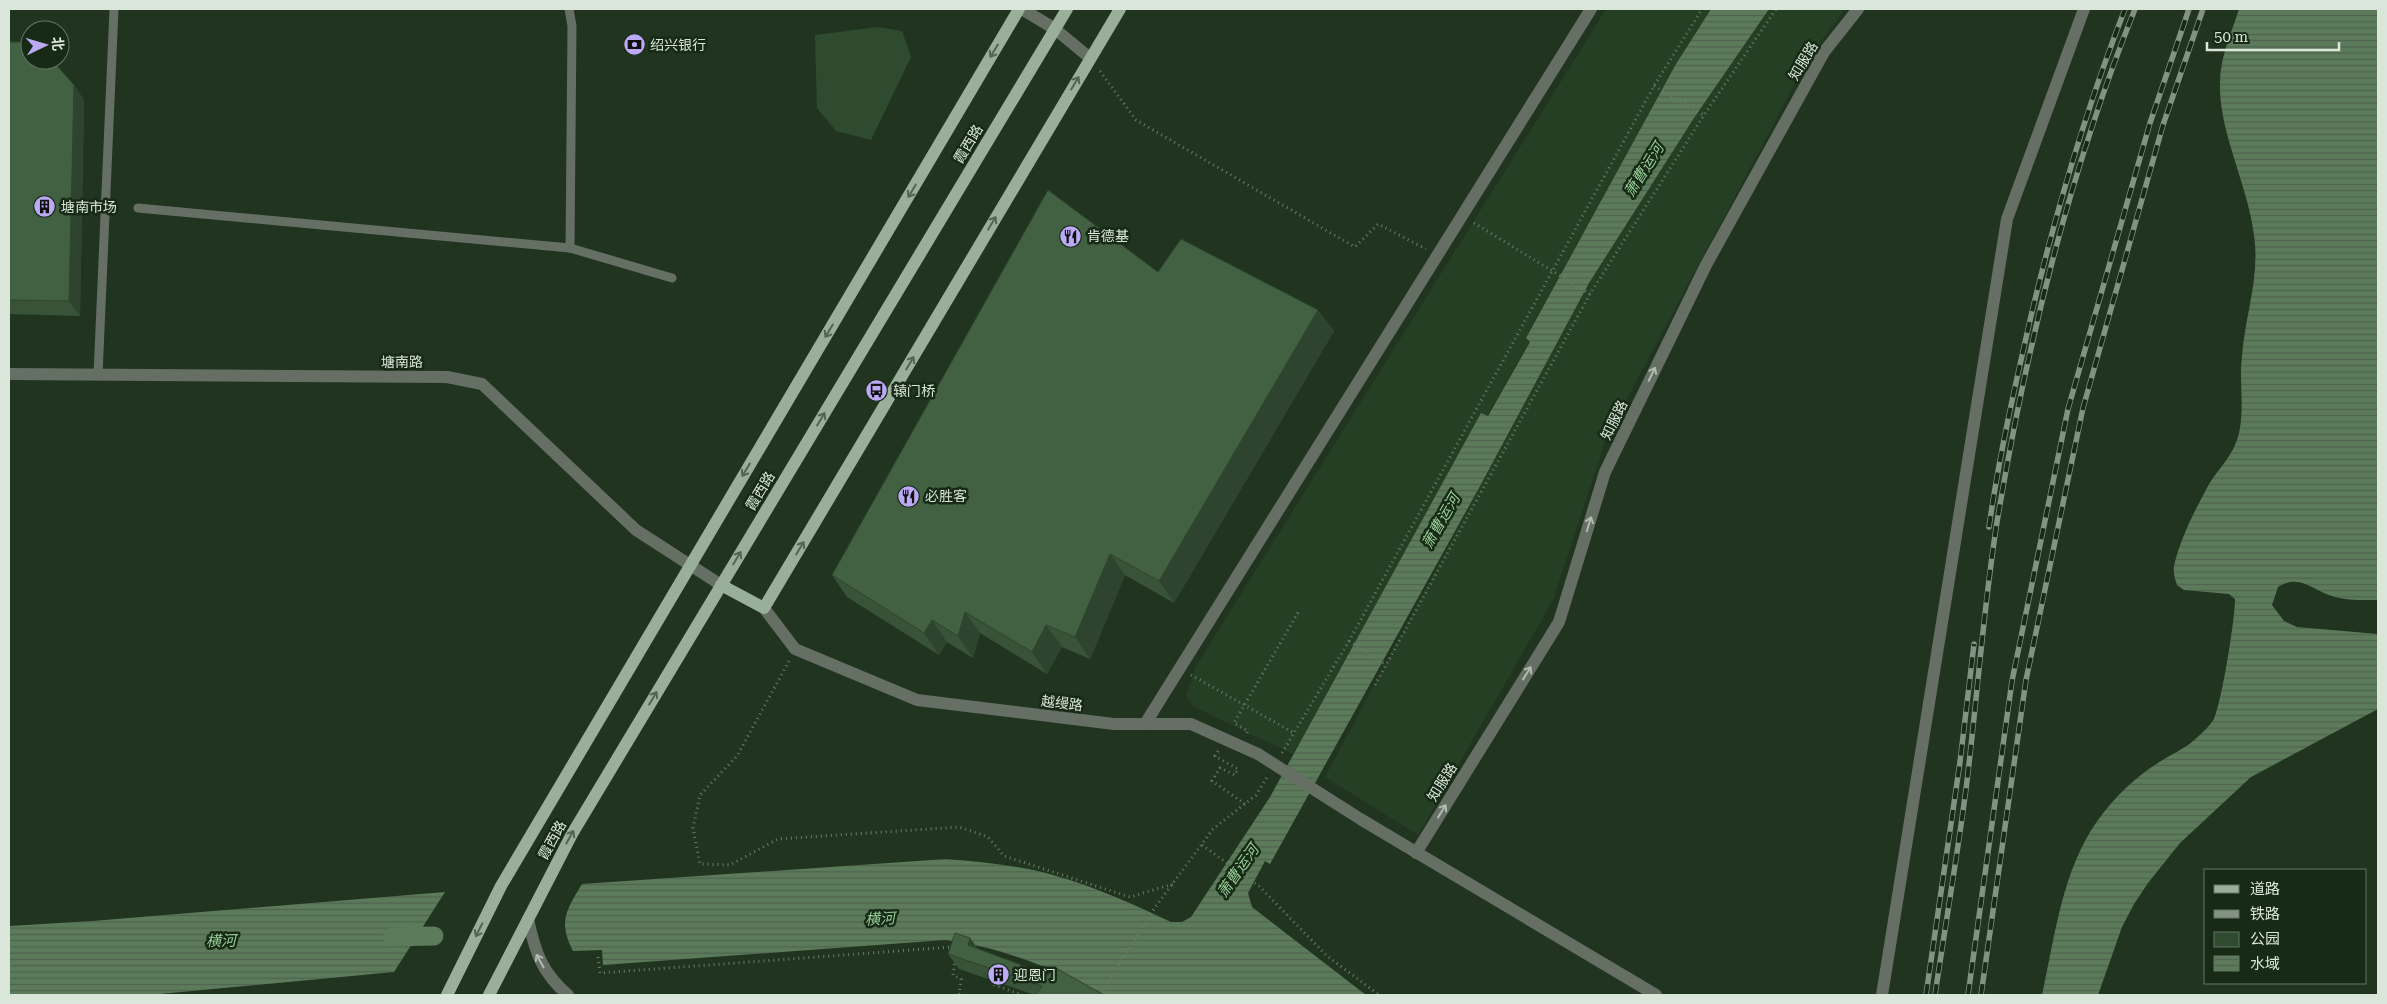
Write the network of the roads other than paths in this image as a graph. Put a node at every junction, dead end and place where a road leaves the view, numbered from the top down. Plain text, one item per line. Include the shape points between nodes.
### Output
1 (114, 9) edge
2 (569, 9) edge
3 (1020, 9) edge
4 (1067, 9) edge
5 (1120, 9) edge
6 (1591, 9) edge
7 (1858, 9) edge
8 (2084, 9) edge
9 (1055, 29) junction
10 (1090, 58) junction
11 (138, 208) dead end
12 (570, 248) junction
13 (672, 278) dead end
14 (9, 374) edge
15 (98, 375) junction
16 (690, 566) junction
17 (721, 585) junction
18 (764, 608) junction
19 (1145, 724) junction
20 (1416, 853) junction
21 (528, 918) junction
22 (447, 995) edge
23 (489, 995) edge
24 (568, 995) edge
25 (1656, 995) edge
26 (1882, 995) edge

1 - 15 lane
2 - 12 lane via 572,26
3 - 9 street
3 -> 16 main road, 霞西路
4 - 9 main road, 霞西路
5 - 10 main road
6 - 19 street
20 -> 7 street, 知服路 via 1559,622 1605,472 1706,265 1824,52
8 - 26 street via 2007,220
9 - 10 street
17 -> 9 main road, 霞西路
18 -> 10 main road
11 - 12 lane
12 - 13 lane
14 - 15 street, 塘南路
15 - 16 street, 塘南路 via 448,377 482,384 636,530
16 - 17 street, 塘南路
16 -> 22 main road, 霞西路 via 502,886
17 - 18 main road
21 -> 17 main road, 霞西路 via 572,834
18 - 19 street, 越缦路 via 795,649 917,700 1114,724
19 - 20 street, 越缦路, bridge via 1192,724 1258,754
20 - 25 street, 越缦路
21 - 23 main road, 霞西路
24 -> 21 street via 552,982 534,950

